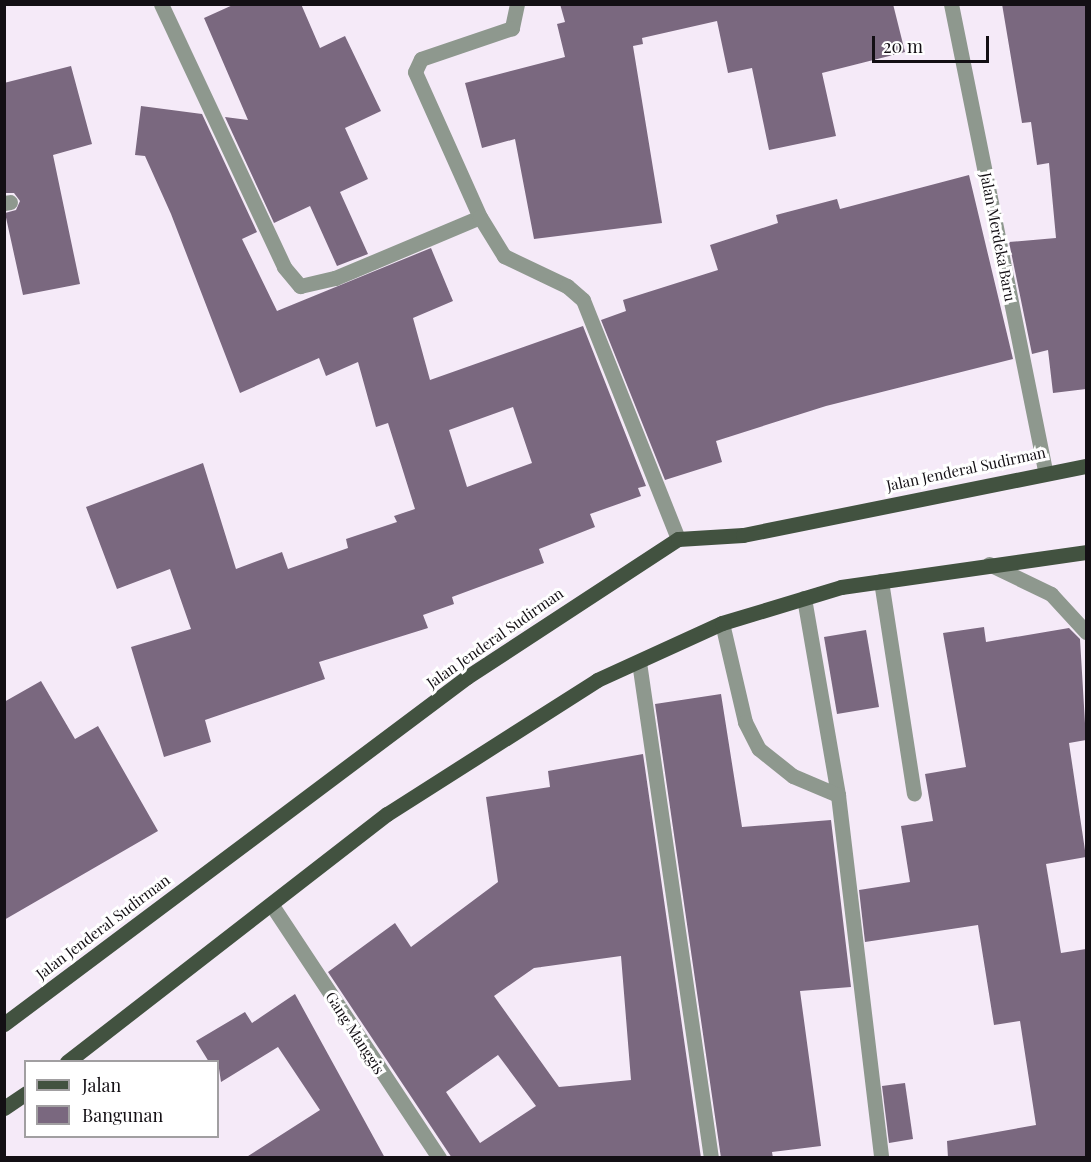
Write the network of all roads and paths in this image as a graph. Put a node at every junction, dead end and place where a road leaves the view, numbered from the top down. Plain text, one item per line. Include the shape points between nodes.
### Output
1 (161, 4) edge
2 (518, 4) edge
3 (951, 4) edge
4 (480, 217) junction
5 (1086, 466) edge
6 (1045, 470) junction
7 (678, 539) junction
8 (1086, 552) edge
9 (988, 564) junction
10 (881, 581) junction
11 (804, 598) junction
12 (722, 623) junction
13 (1086, 632) edge
14 (639, 662) junction
15 (914, 793) dead end
16 (838, 795) junction
17 (273, 907) junction
18 (4, 1024) edge
19 (70, 1060) edge
20 (24, 1094) edge
21 (4, 1108) edge
22 (439, 1158) edge
23 (711, 1158) edge
24 (881, 1158) edge

1 - 4 street via 284,267 300,286 335,278
2 - 4 street via 512,28 421,59 415,67
3 - 6 street, Jalan Merdeka Baru
4 - 7 street via 510,261 567,286 583,300
5 - 6 main road, Jalan Jenderal Sudirman
6 - 7 main road, Jalan Jenderal Sudirman via 743,535
7 - 18 main road, Jalan Jenderal Sudirman via 467,677
8 - 9 main road
9 - 10 main road
9 - 13 street via 1051,594
10 - 11 main road
10 - 15 street
11 - 12 main road
11 - 16 street
12 - 14 main road
12 - 16 street via 745,723 759,749 793,776
14 - 17 main road via 521,726 387,814
14 - 23 street
16 - 24 street
17 - 19 main road
17 - 22 street, Gang Manggis
20 - 21 main road

